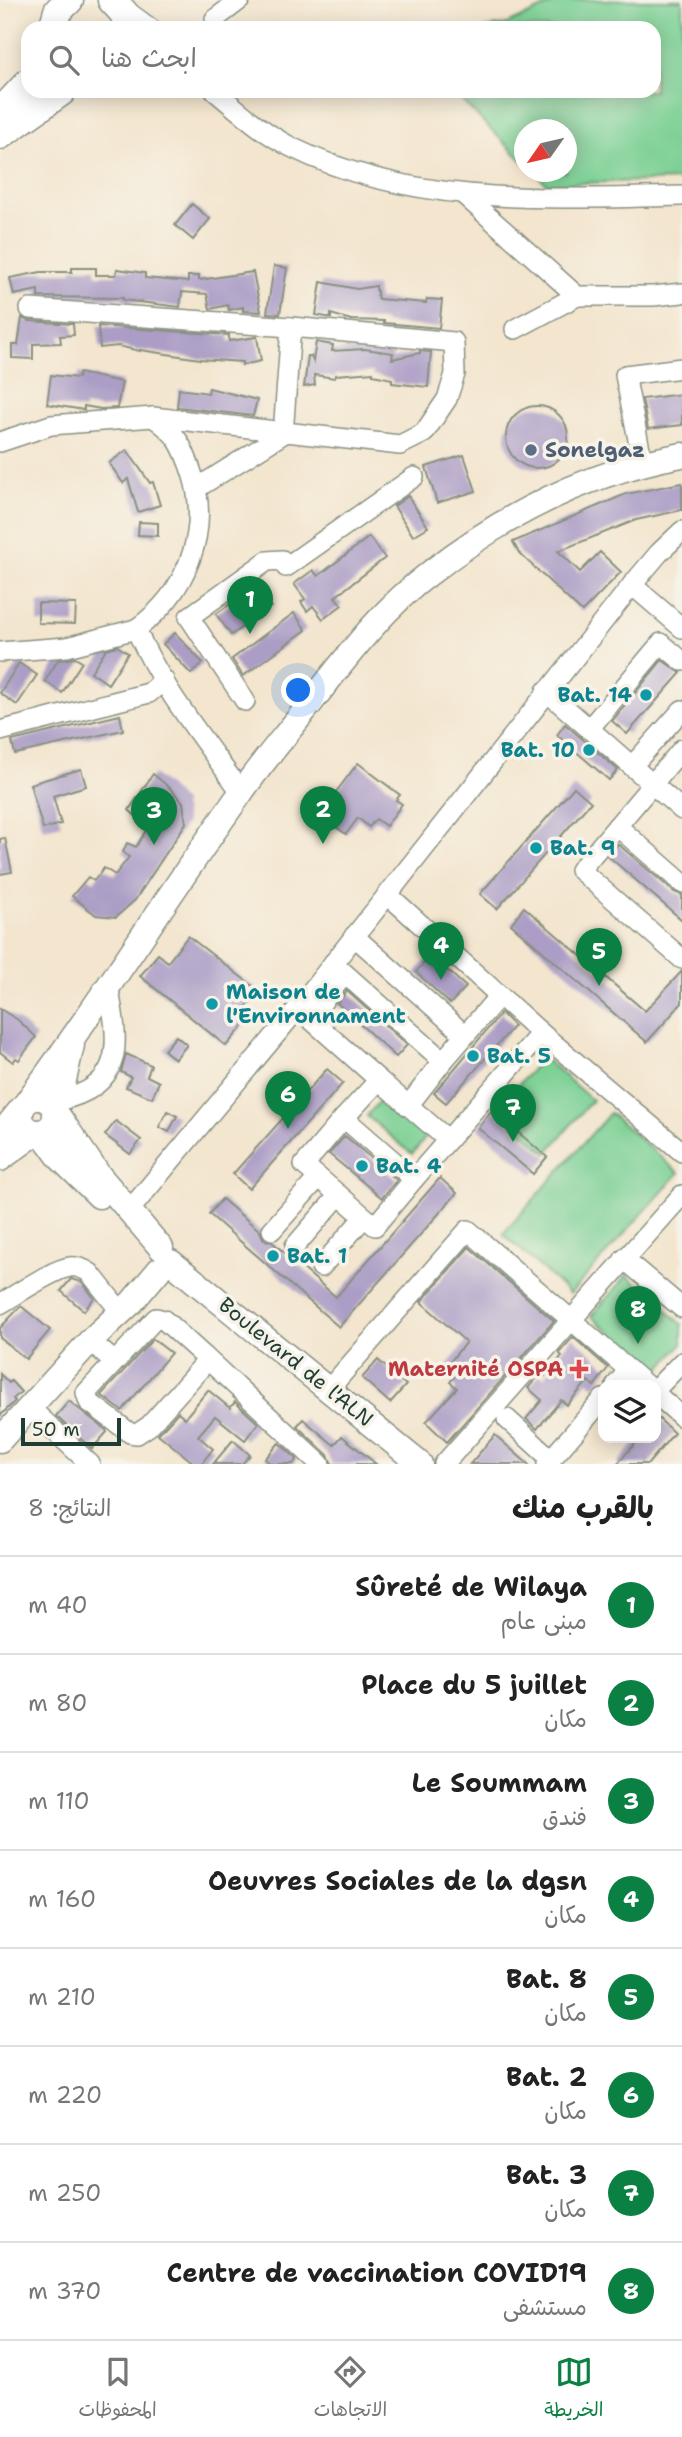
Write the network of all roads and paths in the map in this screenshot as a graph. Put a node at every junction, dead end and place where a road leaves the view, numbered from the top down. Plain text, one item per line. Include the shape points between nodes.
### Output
1 (240, 0) edge
2 (119, 11) edge
3 (216, 16) edge
4 (137, 21) edge
5 (21, 90) edge
6 (52, 98) edge
7 (226, 98) edge
8 (0, 113) edge
9 (0, 135) edge
10 (463, 194) junction
11 (682, 196) edge
12 (682, 293) edge
13 (578, 296) junction
14 (30, 309) dead end
15 (291, 327) junction
16 (515, 329) dead end
17 (682, 368) edge
18 (153, 417) junction
19 (283, 434) junction
20 (0, 442) edge
21 (682, 455) edge
22 (643, 464) junction
23 (414, 477) dead end
24 (197, 488) junction
25 (682, 531) edge
26 (632, 585) junction
27 (682, 628) edge
28 (136, 629) junction
29 (0, 652) edge
30 (682, 661) edge
31 (164, 680) junction
32 (546, 691) junction
33 (245, 701) dead end
34 (682, 710) edge
35 (589, 729) junction
36 (0, 731) edge
37 (682, 749) edge
38 (632, 766) junction
39 (653, 784) junction
40 (241, 792) junction
41 (682, 810) edge
42 (617, 826) junction
43 (682, 883) edge
44 (387, 894) junction
45 (354, 936) junction
46 (682, 959) edge
47 (339, 969) junction
48 (108, 985) junction
49 (499, 996) junction
50 (304, 1013) junction
51 (541, 1033) junction
52 (74, 1034) junction
53 (465, 1035) junction
54 (443, 1061) junction
55 (379, 1080) junction
56 (25, 1104) junction
57 (408, 1105) junction
58 (55, 1106) junction
59 (345, 1118) junction
60 (448, 1140) junction
61 (19, 1141) edge
62 (682, 1152) edge
63 (318, 1178) junction
64 (415, 1179) junction
65 (339, 1195) junction
66 (682, 1195) edge
67 (129, 1211) junction
68 (364, 1217) junction
69 (272, 1230) dead end
70 (295, 1246) dead end
71 (158, 1259) junction
72 (624, 1259) junction
73 (321, 1267) dead end
74 (0, 1304) edge
75 (682, 1307) edge
76 (120, 1311) junction
77 (571, 1320) junction
78 (90, 1341) junction
79 (205, 1357) junction
80 (682, 1362) edge
81 (116, 1363) junction
82 (629, 1370) junction
83 (620, 1380) edge
84 (640, 1380) edge
85 (661, 1384) edge
86 (328, 1389) junction
87 (661, 1398) edge
88 (598, 1405) edge
89 (29, 1407) junction
90 (682, 1417) edge
91 (507, 1419) dead end
92 (0, 1440) edge
93 (549, 1461) edge
94 (90, 1464) edge
95 (320, 1464) edge
96 (420, 1464) edge
97 (444, 1464) edge

1 - 3 street
2 - 4 street
5 - 8 highway
6 - 9 highway
7 - 10 street via 265,132 328,163 410,186
10 - 11 street via 558,199
10 - 13 street
12 - 13 street
13 - 16 street
14 - 15 street
15 - 19 street
15 - 19 street via 454,342 455,374 447,399 424,433 400,445
17 - 22 street via 625,375
18 - 19 street
18 - 20 street via 51,425
18 - 24 street via 178,438
19 - 24 street
21 - 22 main road
22 - 40 main road via 532,505 428,574 342,663
23 - 33 street via 286,567 282,560 267,561 189,617
24 - 28 street via 198,526 186,572 174,592
25 - 26 street
26 - 27 street
26 - 32 street
28 - 29 street via 67,647
28 - 31 street
30 - 35 street via 661,643
31 - 36 street via 149,693
31 - 40 street
32 - 35 street
32 - 44 street
34 - 38 street
35 - 38 street
37 - 39 street
38 - 39 street
39 - 41 street
39 - 42 street
40 - 48 main road
42 - 43 street
42 - 46 street via 580,870
44 - 45 street
44 - 49 street
45 - 47 street
45 - 53 street
47 - 50 street
47 - 54 street
48 - 52 main road
48 - 58 street via 116,1027 111,1065 94,1088
49 - 51 street
49 - 53 street
50 - 55 street
50 - 67 street
51 - 60 street
51 - 62 street
52 - 56 main road
52 - 58 main road
53 - 54 street
54 - 57 street
55 - 57 street
55 - 59 street
56 - 58 main road via 40,1097
56 - 61 main road via 21,1119 27,1128
57 - 60 street
58 - 61 main road via 52,1125
58 - 67 main road via 98,1174
59 - 63 street via 304,1165
59 - 64 street
60 - 64 street
61 - 71 main road via 60,1158
63 - 65 street
63 - 69 street
64 - 68 street via 375,1226
65 - 68 street
65 - 70 street
66 - 72 street
67 - 71 main road
68 - 73 street
71 - 76 main road
71 - 86 main road, Boulevard de l'ALN
72 - 75 street
72 - 77 street
74 - 76 street via 71,1267 90,1273
76 - 78 main road
77 - 82 street
77 - 86 street via 467,1230
77 - 97 street
78 - 81 street
78 - 89 main road
79 - 81 street via 156,1318
79 - 81 street via 206,1362 137,1434 86,1397
79 - 95 street
80 - 85 street
82 - 83 street
82 - 84 street
86 - 96 main road, Boulevard de l'ALN
87 - 90 street
88 - 93 street
89 - 92 main road
89 - 94 street
91 - 93 street

